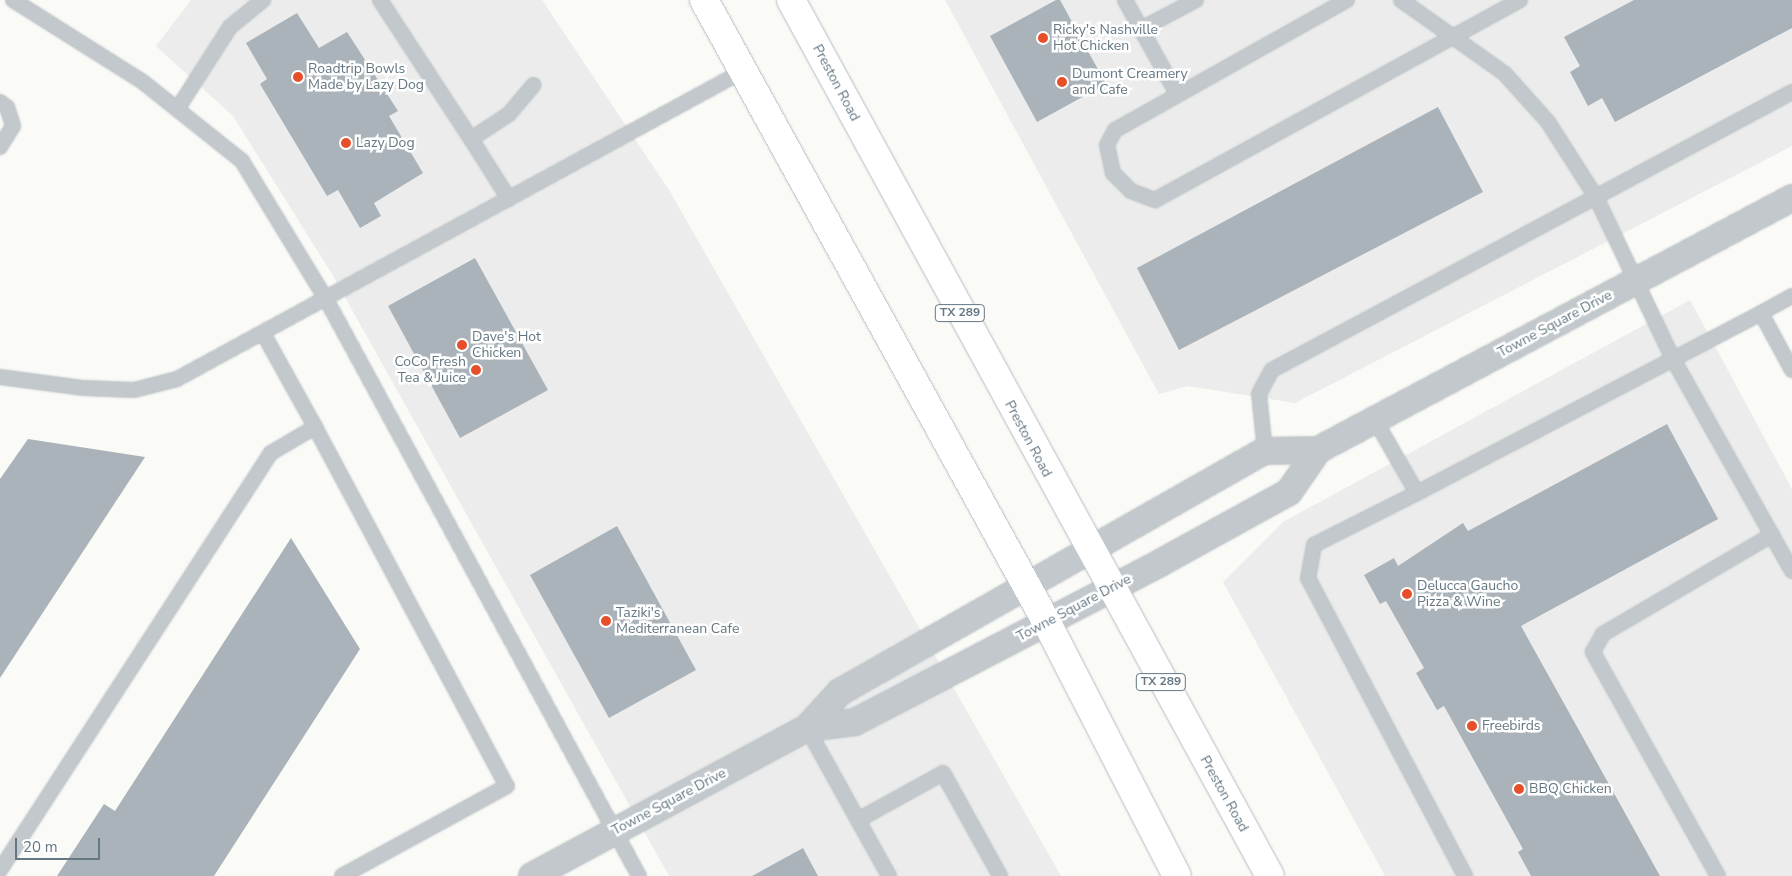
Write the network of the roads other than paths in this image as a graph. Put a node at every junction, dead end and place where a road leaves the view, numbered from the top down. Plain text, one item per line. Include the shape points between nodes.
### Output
1 (13, 0) edge
2 (263, 0) edge
3 (380, 0) edge
4 (704, 0) edge
5 (791, 0) edge
6 (1125, 0) edge
7 (1196, 0) edge
8 (1347, 0) edge
9 (1401, 0) edge
10 (1520, 0) edge
11 (1141, 29) junction
12 (1453, 35) junction
13 (743, 71) junction
14 (533, 85) dead end
15 (1792, 92) edge
16 (1177, 94) junction
17 (0, 102) edge
18 (178, 108) junction
19 (471, 139) junction
20 (0, 147) edge
21 (1596, 197) junction
22 (1792, 198) edge
23 (508, 199) junction
24 (1638, 280) junction
25 (1792, 296) edge
26 (326, 299) junction
27 (1761, 313) junction
28 (263, 333) junction
29 (1673, 359) junction
30 (1792, 370) edge
31 (0, 377) edge
32 (1374, 420) junction
33 (314, 427) junction
34 (1318, 450) junction
35 (1265, 451) junction
36 (1417, 492) junction
37 (1772, 535) junction
38 (1088, 549) junction
39 (1792, 571) edge
40 (1026, 584) junction
41 (1110, 589) junction
42 (1047, 623) junction
43 (807, 728) junction
44 (858, 820) junction
45 (614, 831) junction
46 (0, 870) edge
47 (342, 876) edge
48 (532, 876) edge
49 (639, 876) edge
50 (890, 876) edge
51 (1000, 876) edge
52 (1177, 876) edge
53 (1270, 876) edge
54 (1465, 876) edge
55 (1718, 876) edge

1 - 18 lane
2 - 18 lane via 230,27
3 - 19 lane
4 - 13 main road
5 - 38 main road, Preston Road / TX 289
6 - 11 lane
7 - 11 lane
8 - 16 lane
9 - 12 lane
10 - 12 lane
11 - 16 lane
12 - 16 lane via 1155,200 1131,191 1113,173 1107,145 1115,130
12 - 21 lane via 1505,74 1548,122
13 - 23 lane
13 - 40 main road
14 - 19 lane via 509,114
15 - 21 lane
17 - 20 lane via 7,107 13,126
18 - 26 lane via 242,161
19 - 23 lane
21 - 24 lane
21 - 35 lane via 1272,370 1259,394
22 - 24 street, Towne Square Drive
23 - 26 lane
24 - 29 lane
24 - 32 street, Towne Square Drive
25 - 27 lane
26 - 28 lane
26 - 45 lane
27 - 29 lane
27 - 30 lane
28 - 31 lane via 177,378 134,390 84,388
28 - 33 lane
29 - 36 lane
29 - 37 lane
32 - 34 street, Towne Square Drive
32 - 36 lane
33 - 46 lane via 271,453
33 - 47 lane via 507,786
34 - 35 street, Towne Square Drive
34 - 41 street, Towne Square Drive via 1289,492
35 - 38 street, Towne Square Drive
36 - 54 lane via 1314,545 1308,578
37 - 39 lane
37 - 55 lane via 1603,634 1593,652
38 - 40 street, Towne Square Drive
38 - 41 main road, Preston Road / TX 289
40 - 42 main road
40 - 43 street, Towne Square Drive via 840,692
41 - 42 street, Towne Square Drive
41 - 53 main road, Preston Road / TX 289
42 - 43 street, Towne Square Drive via 855,722
42 - 52 main road
43 - 44 lane
43 - 45 street, Towne Square Drive
44 - 50 lane
44 - 51 lane via 943,774
45 - 48 street, Towne Square Drive
45 - 49 lane

